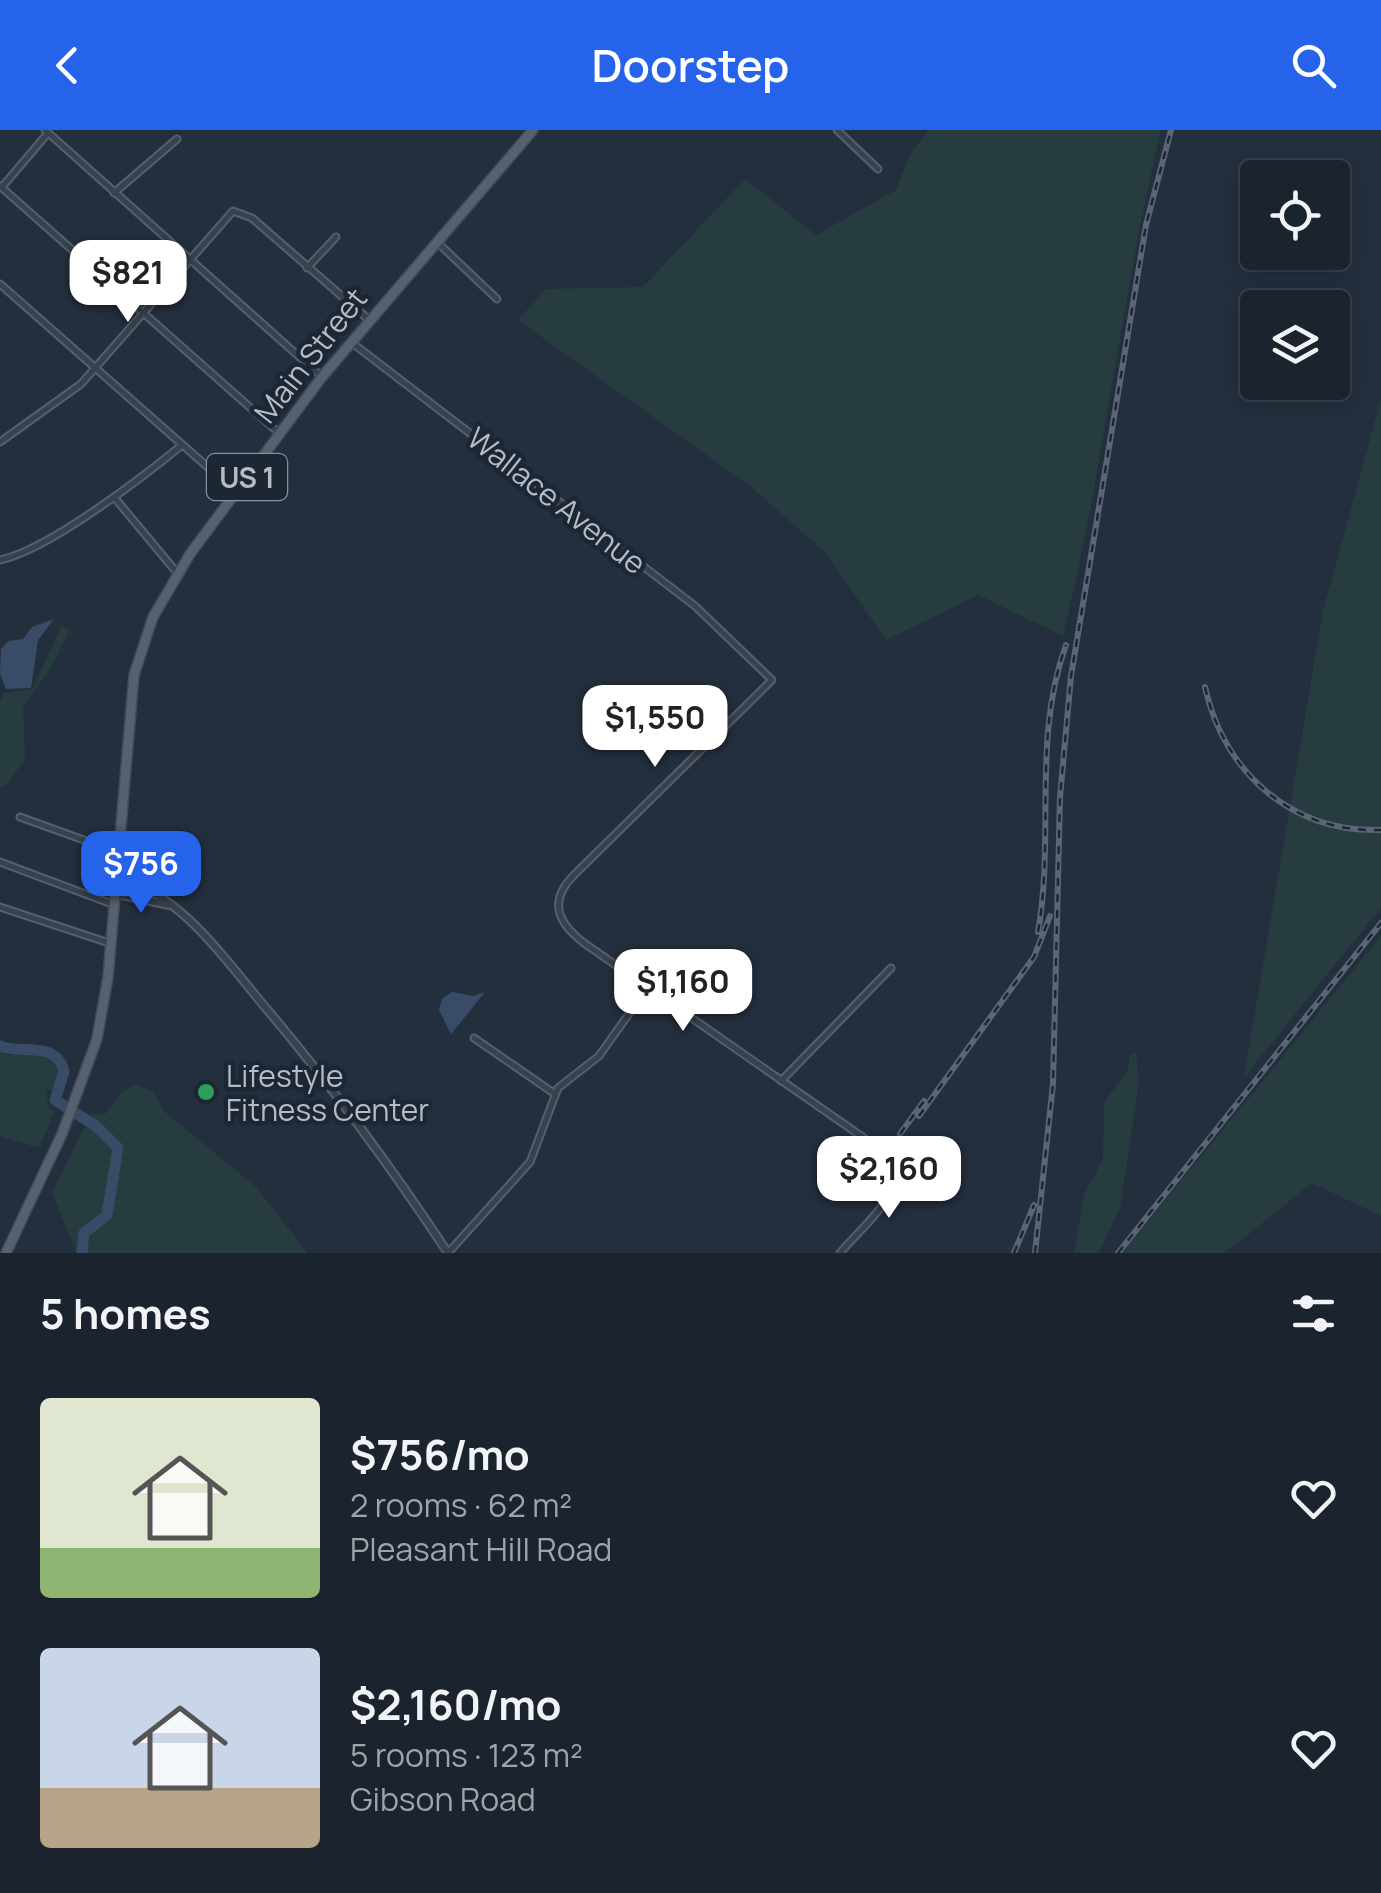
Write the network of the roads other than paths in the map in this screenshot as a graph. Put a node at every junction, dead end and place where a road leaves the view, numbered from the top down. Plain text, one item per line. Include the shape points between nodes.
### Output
1 (532, 130) edge
2 (837, 130) edge
3 (47, 131) edge
4 (177, 139) dead end
5 (878, 169) dead end
6 (0, 188) edge
7 (114, 193) junction
8 (336, 238) dead end
9 (436, 242) junction
10 (188, 258) junction
11 (307, 269) junction
12 (0, 284) edge
13 (497, 298) dead end
14 (140, 312) junction
15 (368, 319) junction
16 (350, 341) junction
17 (93, 367) junction
18 (322, 376) junction
19 (280, 433) junction
20 (0, 442) edge
21 (182, 445) junction
22 (236, 492) junction
23 (114, 497) junction
24 (0, 562) edge
25 (178, 574) junction
26 (20, 817) dead end
27 (120, 852) junction
28 (0, 862) edge
29 (118, 878) junction
30 (116, 899) junction
31 (0, 907) edge
32 (175, 908) junction
33 (112, 943) junction
34 (891, 968) dead end
35 (648, 987) junction
36 (474, 1038) dead end
37 (781, 1081) junction
38 (555, 1094) junction
39 (6, 1253) edge
40 (448, 1253) edge
41 (840, 1253) edge

1 - 9 main road, Main Street / US 1
2 - 5 street
3 - 6 street
3 - 7 street
4 - 7 street
6 - 14 street
7 - 10 street
8 - 11 street
9 - 13 street
9 - 15 main road, Main Street / US 1
10 - 11 street via 238,209
10 - 14 street
10 - 18 street
11 - 15 street
12 - 17 street
14 - 17 street
14 - 19 street
15 - 16 main road, Main Street / US 1
16 - 18 main road, Main Street / US 1
16 - 35 street, Wallace Avenue via 695,606 772,680 572,876 558,898 563,924
17 - 20 street via 66,396
17 - 21 street
18 - 19 main road, Main Street / US 1
19 - 22 main road, Main Street / US 1
21 - 22 street
21 - 23 street
22 - 25 main road, Main Street / US 1
23 - 24 street
23 - 25 street
25 - 27 main road, Main Street / US 1 via 137,663
26 - 27 street
27 - 29 main road, Main Street / US 1
28 - 30 street
29 - 30 main road, Main Street / US 1
29 - 32 street via 148,888
30 - 32 street
30 - 33 main road, Main Street / US 1
31 - 33 street
32 - 40 street via 333,1086
33 - 39 main road, Main Street / US 1 via 97,1038 68,1120
34 - 37 street
35 - 37 street
35 - 38 street via 599,1056
36 - 38 street
37 - 41 street via 888,1153 900,1172
38 - 40 street via 530,1162

